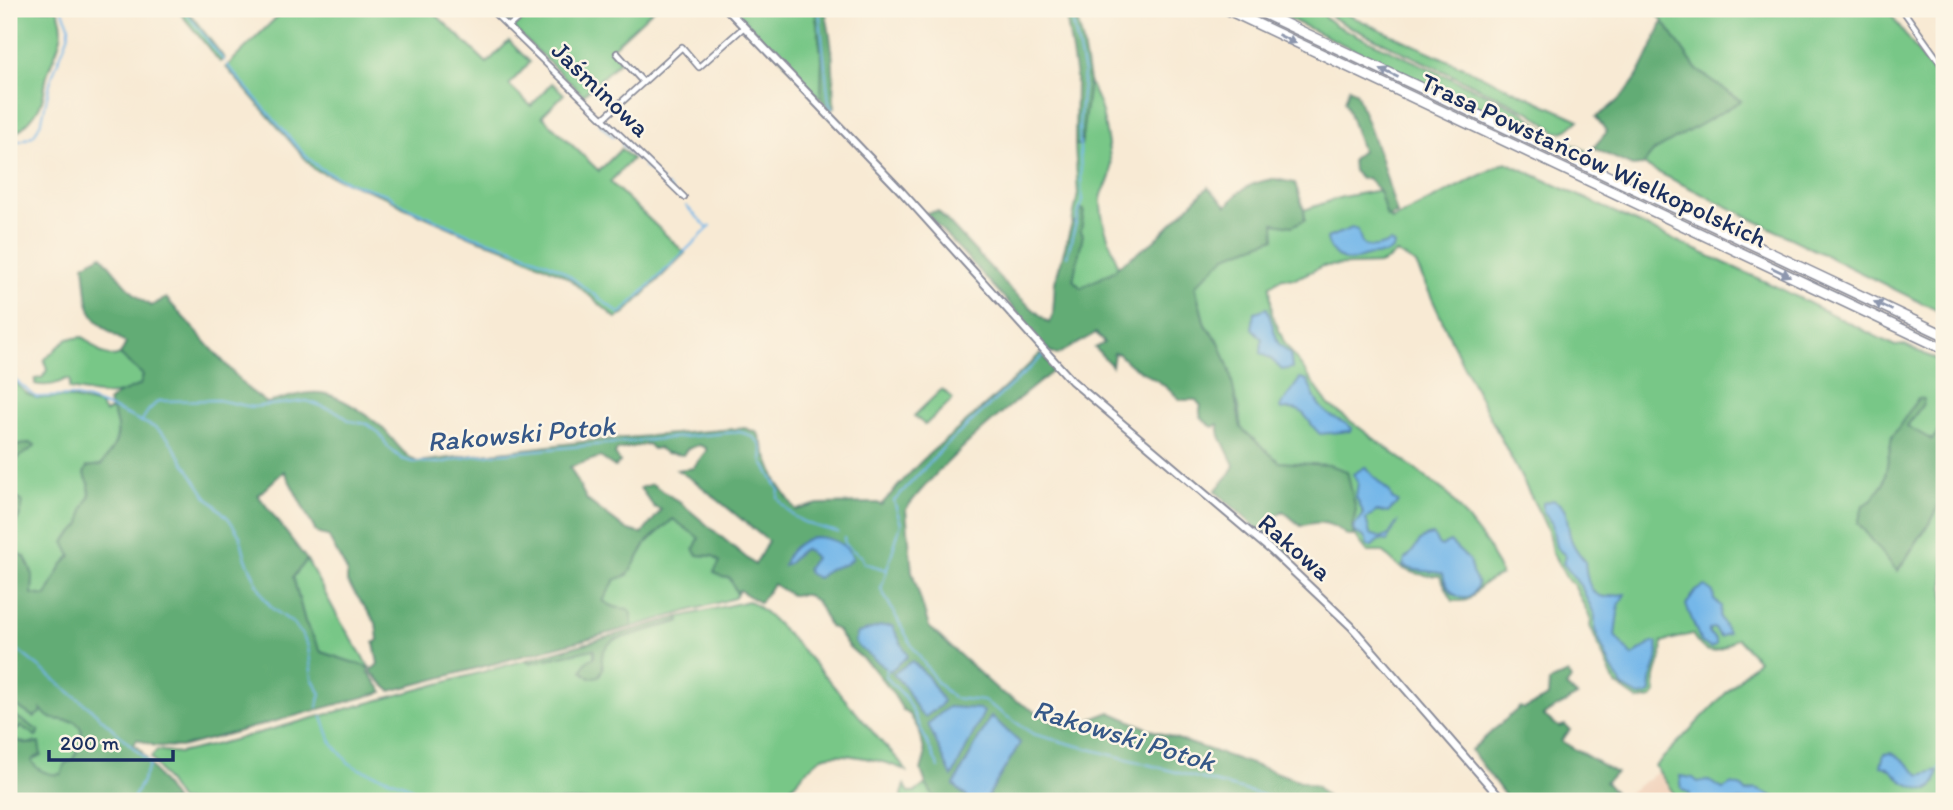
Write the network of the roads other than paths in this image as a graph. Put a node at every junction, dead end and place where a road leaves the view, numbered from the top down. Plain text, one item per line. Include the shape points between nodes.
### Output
1 (490, 9) edge
2 (528, 9) edge
3 (727, 9) edge
4 (1226, 9) edge
5 (1254, 9) edge
6 (1902, 9) edge
7 (508, 27) junction
8 (744, 27) junction
9 (617, 53) dead end
10 (1944, 68) edge
11 (643, 82) junction
12 (604, 118) junction
13 (684, 197) dead end
14 (1944, 335) edge
15 (1944, 349) edge
16 (1503, 801) edge

1 - 7 street, Jaśminowa
2 - 7 street
3 - 8 street, Rakowa
4 -> 15 highway, Trasa Powstańców Wielkopolskich
14 -> 5 highway, Trasa Powstańców Wielkopolskich
6 - 10 street
7 - 12 street, Jaśminowa
8 - 11 street via 699,67 682,47
8 - 16 street, Rakowa via 902,192 1082,391 1273,552 1351,626
9 - 11 street
11 - 12 street
12 - 13 street, Jaśminowa

